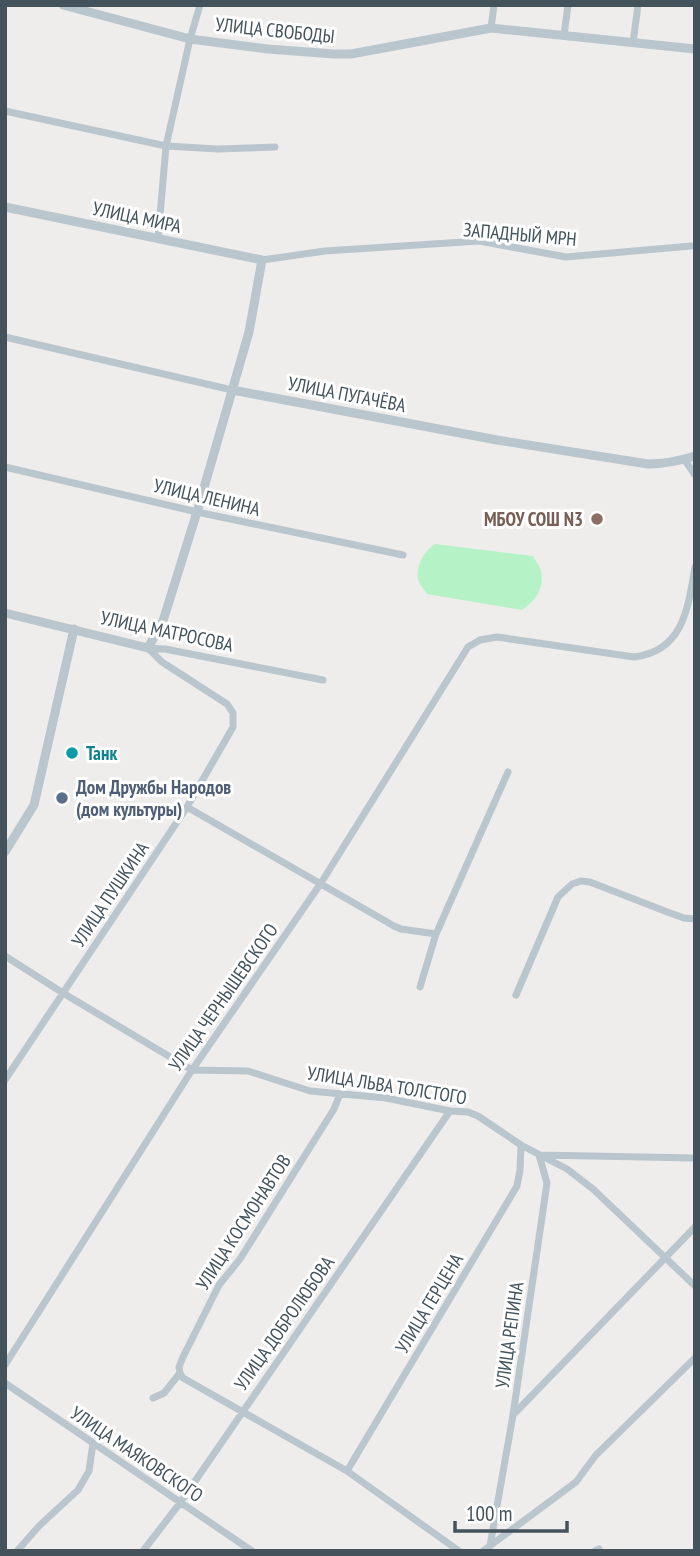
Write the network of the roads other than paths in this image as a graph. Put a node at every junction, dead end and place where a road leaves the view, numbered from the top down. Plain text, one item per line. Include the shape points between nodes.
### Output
1 (63, 5) edge
2 (200, 5) edge
3 (494, 5) edge
4 (568, 5) edge
5 (638, 5) edge
6 (491, 28) junction
7 (564, 35) junction
8 (190, 38) junction
9 (633, 43) junction
10 (695, 49) edge
11 (5, 111) edge
12 (166, 146) junction
13 (275, 148) dead end
14 (5, 207) edge
15 (158, 239) junction
16 (691, 246) dead end
17 (262, 260) junction
18 (5, 337) edge
19 (232, 390) junction
20 (695, 456) edge
21 (684, 459) junction
22 (5, 467) edge
23 (695, 475) edge
24 (197, 512) junction
25 (403, 555) dead end
26 (695, 567) edge
27 (690, 597) junction
28 (695, 607) edge
29 (5, 613) edge
30 (74, 629) junction
31 (148, 648) junction
32 (323, 680) dead end
33 (508, 772) dead end
34 (187, 807) junction
35 (5, 852) edge
36 (321, 883) junction
37 (695, 919) edge
38 (436, 934) junction
39 (5, 956) edge
40 (420, 987) dead end
41 (63, 993) junction
42 (516, 995) dead end
43 (192, 1070) junction
44 (5, 1080) edge
45 (340, 1094) junction
46 (450, 1111) junction
47 (521, 1145) junction
48 (539, 1155) junction
49 (695, 1158) edge
50 (695, 1227) edge
51 (665, 1258) junction
52 (695, 1286) edge
53 (695, 1358) edge
54 (5, 1365) edge
55 (180, 1373) junction
56 (5, 1383) edge
57 (153, 1398) dead end
58 (242, 1412) junction
59 (513, 1415) junction
60 (93, 1443) junction
61 (347, 1471) junction
62 (180, 1503) junction
63 (486, 1548) edge
64 (17, 1551) edge
65 (143, 1551) edge
66 (252, 1551) edge
67 (458, 1551) edge

1 - 8 street, УЛИЦА СВОБОДЫ
2 - 8 street
3 - 6 street
4 - 7 street
5 - 9 street
6 - 7 street, УЛИЦА СВОБОДЫ
6 - 8 street, УЛИЦА СВОБОДЫ via 351,54
7 - 9 street, УЛИЦА СВОБОДЫ
8 - 12 street
9 - 10 street, УЛИЦА СВОБОДЫ
11 - 12 street
12 - 13 street
12 - 15 street
14 - 15 street, УЛИЦА МИРА
15 - 17 street, УЛИЦА МИРА
16 - 17 street, ЗАПАДНЫЙ МРН via 566,257 479,242 337,250
17 - 19 street via 249,332
18 - 19 street, УЛИЦА ПУГАЧЁВА
19 - 21 street, УЛИЦА ПУГАЧЁВА via 648,464
19 - 24 street
20 - 21 street, УЛИЦА ПУГАЧЁВА
21 - 23 street
22 - 24 street, УЛИЦА ЛЕНИНА
24 - 25 street, УЛИЦА ЛЕНИНА
24 - 31 street via 163,621
26 - 27 street
27 - 28 street
27 - 36 street, УЛИЦА ЧЕРНЫШЕВСКОГО via 674,636 643,656 497,637 468,647
29 - 30 street, УЛИЦА МАТРОСОВА
30 - 31 street, УЛИЦА МАТРОСОВА
30 - 35 street via 34,805
31 - 32 street, УЛИЦА МАТРОСОВА
31 - 34 street, УЛИЦА ПУШКИНА via 227,704 234,720 231,734
33 - 38 street
34 - 36 street
34 - 41 street, УЛИЦА ПУШКИНА
36 - 38 street via 394,926
36 - 43 street, УЛИЦА ЧЕРНЫШЕВСКОГО
37 - 42 street via 590,882 572,884 558,897
38 - 40 street
39 - 41 street
41 - 43 street
41 - 44 street, УЛИЦА ПУШКИНА
43 - 45 street, УЛИЦА ЛЬВА ТОЛСТОГО via 248,1071 310,1091
43 - 54 street, УЛИЦА ЧЕРНЫШЕВСКОГО
45 - 46 street, УЛИЦА ЛЬВА ТОЛСТОГО
45 - 55 street, УЛИЦА КОСМОНАВТОВ via 253,1239 219,1285 183,1357
46 - 47 street, УЛИЦА ЛЬВА ТОЛСТОГО via 478,1116
46 - 58 street, УЛИЦА ДОБРОЛЮБОВА
47 - 48 street, УЛИЦА ЛЬВА ТОЛСТОГО
47 - 61 street, УЛИЦА ГЕРЦЕНА via 517,1186
48 - 49 street
48 - 51 street, УЛИЦА ЛЬВА ТОЛСТОГО via 593,1189
48 - 59 street, УЛИЦА РЕПИНА via 547,1184
50 - 51 street, УЛИЦА РЕПИНА
51 - 52 street, УЛИЦА ЛЬВА ТОЛСТОГО
51 - 59 street, УЛИЦА РЕПИНА
53 - 63 street via 596,1455 576,1482
55 - 57 street, УЛИЦА КОСМОНАВТОВ via 164,1393
55 - 58 street
56 - 60 street, УЛИЦА МАЯКОВСКОГО
58 - 61 street
58 - 62 street, УЛИЦА ДОБРОЛЮБОВА
59 - 63 street
60 - 62 street, УЛИЦА МАЯКОВСКОГО
60 - 64 street via 85,1481
61 - 67 street
62 - 65 street, УЛИЦА ДОБРОЛЮБОВА
62 - 66 street, УЛИЦА МАЯКОВСКОГО

